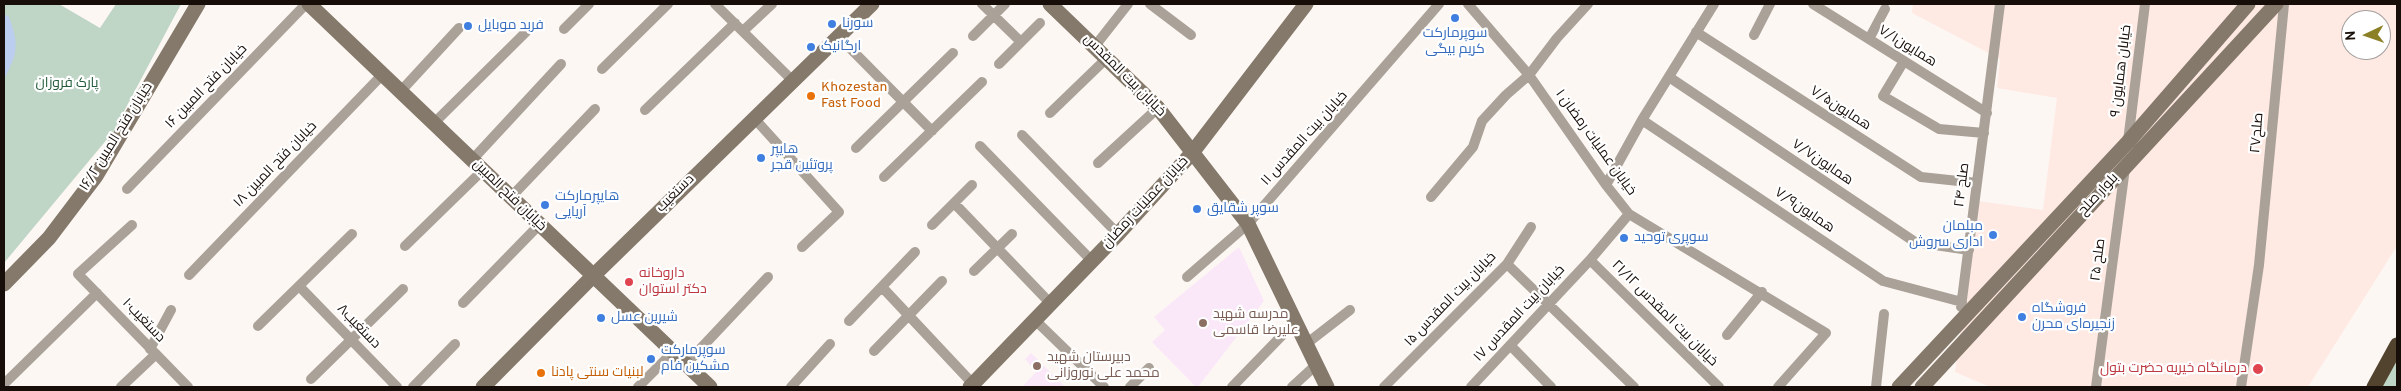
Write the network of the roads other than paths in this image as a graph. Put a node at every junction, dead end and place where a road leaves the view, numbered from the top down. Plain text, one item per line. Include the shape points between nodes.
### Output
1 (198, 4) edge
2 (589, 4) edge
3 (668, 4) edge
4 (715, 4) edge
5 (772, 4) edge
6 (871, 4) edge
7 (982, 4) edge
8 (1005, 4) edge
9 (1050, 4) edge
10 (1128, 4) edge
11 (1150, 4) edge
12 (1306, 4) edge
13 (1439, 4) edge
14 (1468, 4) edge
15 (1588, 4) edge
16 (1714, 4) edge
17 (1770, 4) edge
18 (1813, 4) edge
19 (2000, 4) edge
20 (2144, 4) edge
21 (2248, 4) edge
22 (2276, 4) edge
23 (2284, 4) edge
24 (313, 5) edge
25 (1885, 8) dead end
26 (994, 15) junction
27 (735, 23) junction
28 (1040, 23) dead end
29 (459, 28) dead end
30 (564, 29) dead end
31 (743, 31) junction
32 (526, 32) dead end
33 (1696, 32) junction
34 (1191, 35) dead end
35 (838, 36) junction
36 (973, 36) dead end
37 (1754, 36) dead end
38 (1869, 39) junction
39 (1021, 42) junction
40 (1096, 46) junction
41 (953, 53) dead end
42 (1107, 58) junction
43 (1904, 60) junction
44 (562, 64) dead end
45 (999, 64) dead end
46 (602, 69) dead end
47 (383, 74) junction
48 (1529, 75) junction
49 (1669, 77) junction
50 (792, 80) junction
51 (982, 82) dead end
52 (400, 92) junction
53 (903, 102) junction
54 (1158, 108) junction
55 (595, 109) dead end
56 (645, 110) dead end
57 (1050, 113) dead end
58 (1986, 113) junction
59 (754, 118) junction
60 (1642, 120) junction
61 (434, 123) junction
62 (932, 130) junction
63 (1984, 133) junction
64 (1022, 135) dead end
65 (2128, 142) junction
66 (980, 146) dead end
67 (856, 148) dead end
68 (1192, 154) junction
69 (1098, 163) dead end
70 (477, 165) junction
71 (2125, 167) junction
72 (884, 177) dead end
73 (1977, 183) junction
74 (972, 185) dead end
75 (1606, 185) junction
76 (127, 189) dead end
77 (511, 197) junction
78 (1431, 197) dead end
79 (954, 203) junction
80 (1629, 214) junction
81 (540, 224) junction
82 (1248, 224) junction
83 (132, 225) dead end
84 (932, 225) dead end
85 (1531, 227) dead end
86 (352, 234) dead end
87 (1012, 234) dead end
88 (1118, 234) junction
89 (405, 246) dead end
90 (802, 248) dead end
91 (997, 248) junction
92 (1969, 250) junction
93 (915, 252) dead end
94 (1590, 260) junction
95 (1092, 261) junction
96 (1507, 264) junction
97 (974, 271) dead end
98 (190, 274) dead end
99 (593, 276) junction
100 (1187, 277) dead end
101 (768, 278) dead end
102 (942, 281) dead end
103 (4, 284) edge
104 (299, 286) junction
105 (882, 287) junction
106 (403, 290) dead end
107 (1762, 292) junction
108 (97, 293) junction
109 (1962, 302) junction
110 (463, 303) dead end
111 (1051, 304) junction
112 (1548, 304) junction
113 (171, 310) dead end
114 (1350, 310) dead end
115 (1884, 314) dead end
116 (909, 315) junction
117 (1035, 320) junction
118 (849, 321) dead end
119 (1295, 322) junction
120 (1959, 325) junction
121 (258, 326) dead end
122 (1727, 335) dead end
123 (352, 340) junction
124 (455, 344) dead end
125 (830, 344) dead end
126 (1306, 344) junction
127 (1510, 345) junction
128 (2397, 345) edge
129 (153, 351) junction
130 (874, 351) dead end
131 (673, 352) junction
132 (686, 364) junction
133 (1316, 365) junction
134 (1149, 368) dead end
135 (311, 379) dead end
136 (4, 384) edge
137 (972, 385) edge
138 (121, 387) edge
139 (188, 387) edge
140 (397, 387) edge
141 (413, 387) edge
142 (483, 387) edge
143 (638, 387) edge
144 (710, 387) edge
145 (791, 387) edge
146 (1104, 387) edge
147 (1130, 387) edge
148 (1232, 387) edge
149 (1292, 387) edge
150 (1326, 387) edge
151 (1384, 387) edge
152 (1470, 387) edge
153 (1552, 387) edge
154 (1634, 387) edge
155 (1718, 387) edge
156 (1778, 387) edge
157 (1876, 387) edge
158 (1899, 387) edge
159 (1922, 387) edge
160 (2096, 387) edge
161 (2241, 387) edge
162 (2374, 387) edge

1 - 103 street, خیابان فتح المبین ۱۶/۲ via 96,176 49,238
2 - 30 street
3 - 46 street
4 - 27 street
5 - 31 street
6 - 35 street, دستغیب
7 - 26 street
8 - 26 street
9 - 40 street, خیابان بیت المقدس
10 - 40 street
11 - 34 street
12 - 68 street, خیابان عملیات رمضان
13 - 82 street, خیابان بیت المقدس ۱۱
14 - 48 street, خیابان عملیات رمضان ۱
15 - 48 street via 1556,38
16 - 33 street
17 - 37 street
18 - 38 street, همایون۷/۱
19 - 58 street, صلح ۲۴
20 - 65 street, خیابان همایون ۹
21 - 65 street, بلوار صلح
22 - 71 street, بلوار صلح
23 - 161 street, صلح۲۷ via 2259,265
24 - 47 street, خیابان فتح المبین
24 - 76 street, خیابان فتح المبین ۱۶
25 - 38 street
26 - 36 street
26 - 39 street
27 - 31 street
27 - 56 street
28 - 39 street
29 - 52 street
31 - 50 street
32 - 61 street
33 - 49 street
33 - 73 street, همایون۷/۵ via 1921,178
35 - 50 street, دستغیب
35 - 53 street
38 - 43 street, همایون۷/۱
39 - 45 street
40 - 42 street, خیابان بیت المقدس
41 - 53 street
42 - 54 street, خیابان بیت المقدس
42 - 57 street
43 - 58 street, همایون۷/۱
43 - 63 street via 1883,96 1939,129
44 - 70 street
47 - 52 street, خیابان فتح المبین
47 - 98 street, خیابان فتح المبین ۱۸
48 - 75 street, خیابان عملیات رمضان ۱
48 - 78 street via 1482,121 1473,147
49 - 60 street
49 - 92 street, همایون۷/۷ via 1915,242
50 - 59 street, دستغیب
51 - 62 street
52 - 61 street, خیابان فتح المبین
53 - 62 street
53 - 67 street
54 - 68 street, خیابان بیت المقدس
54 - 69 street
55 - 77 street
58 - 63 street, صلح ۲۴
59 - 90 street via 839,212
59 - 99 street, دستغیب
60 - 75 street
60 - 109 street, همایون۷/۹ via 1883,281
61 - 70 street, خیابان فتح المبین
62 - 72 street
63 - 73 street, صلح ۲۴
64 - 88 street
65 - 120 street, بلوار صلح
66 - 95 street
68 - 82 street, خیابان بیت المقدس
68 - 88 street, خیابان عملیات رمضان
70 - 77 street, خیابان فتح المبین
70 - 89 street
71 - 159 street, بلوار صلح
71 - 160 street, صلح ۲۵
73 - 92 street, صلح ۲۴
74 - 79 street
75 - 80 street, خیابان عملیات رمضان ۱
77 - 81 street, خیابان فتح المبین
79 - 84 street
79 - 91 street
80 - 94 street, خیابان بیت المقدس ۱۷
80 - 107 street, خیابان عملیات رمضان ۱
81 - 99 street, خیابان فتح المبین
81 - 110 street
82 - 100 street, خیابان بیت المقدس ۱۱
82 - 119 street, خیابان بیت المقدس
83 - 108 street, دستغیب۱۰ via 78,274
85 - 96 street, خیابان بیت المقدس ۱۵
86 - 104 street
87 - 91 street
88 - 95 street, خیابان عملیات رمضان
91 - 97 street
91 - 111 street
92 - 109 street, صلح ۲۴
93 - 105 street
94 - 112 street, خیابان بیت المقدس ۱۷
94 - 155 street, خیابان بیت المقدس ۲۱/۱۲
95 - 111 street, خیابان عملیات رمضان
96 - 112 street
96 - 151 street, خیابان بیت المقدس ۱۵
99 - 131 street, خیابان فتح المبین
99 - 142 street, دستغیب
101 - 132 street
102 - 116 street
104 - 121 street
104 - 123 street, دستغیب۸
105 - 116 street
105 - 118 street
106 - 123 street
107 - 122 street
107 - 156 street, خیابان عملیات رمضان ۱ via 1826,332
108 - 129 street, دستغیب۱۰
108 - 136 street
109 - 120 street, صلح ۲۴
111 - 117 street, خیابان عملیات رمضان
112 - 127 street, خیابان بیت المقدس ۱۷
112 - 154 street
113 - 129 street
114 - 126 street
115 - 157 street
116 - 130 street
116 - 137 street
117 - 137 street, خیابان عملیات رمضان
117 - 146 street
119 - 126 street, خیابان بیت المقدس
119 - 148 street
120 - 158 street, بلوار صلح
123 - 135 street
123 - 140 street, دستغیب۸
124 - 141 street
125 - 145 street
126 - 133 street, خیابان بیت المقدس
127 - 152 street, خیابان بیت المقدس ۱۷
127 - 153 street
128 - 162 highway
129 - 138 street
129 - 139 street, دستغیب۱۰
131 - 132 street, خیابان فتح المبین
131 - 143 street
132 - 144 street, خیابان فتح المبین
133 - 149 street
133 - 150 street, خیابان بیت المقدس
134 - 147 street

